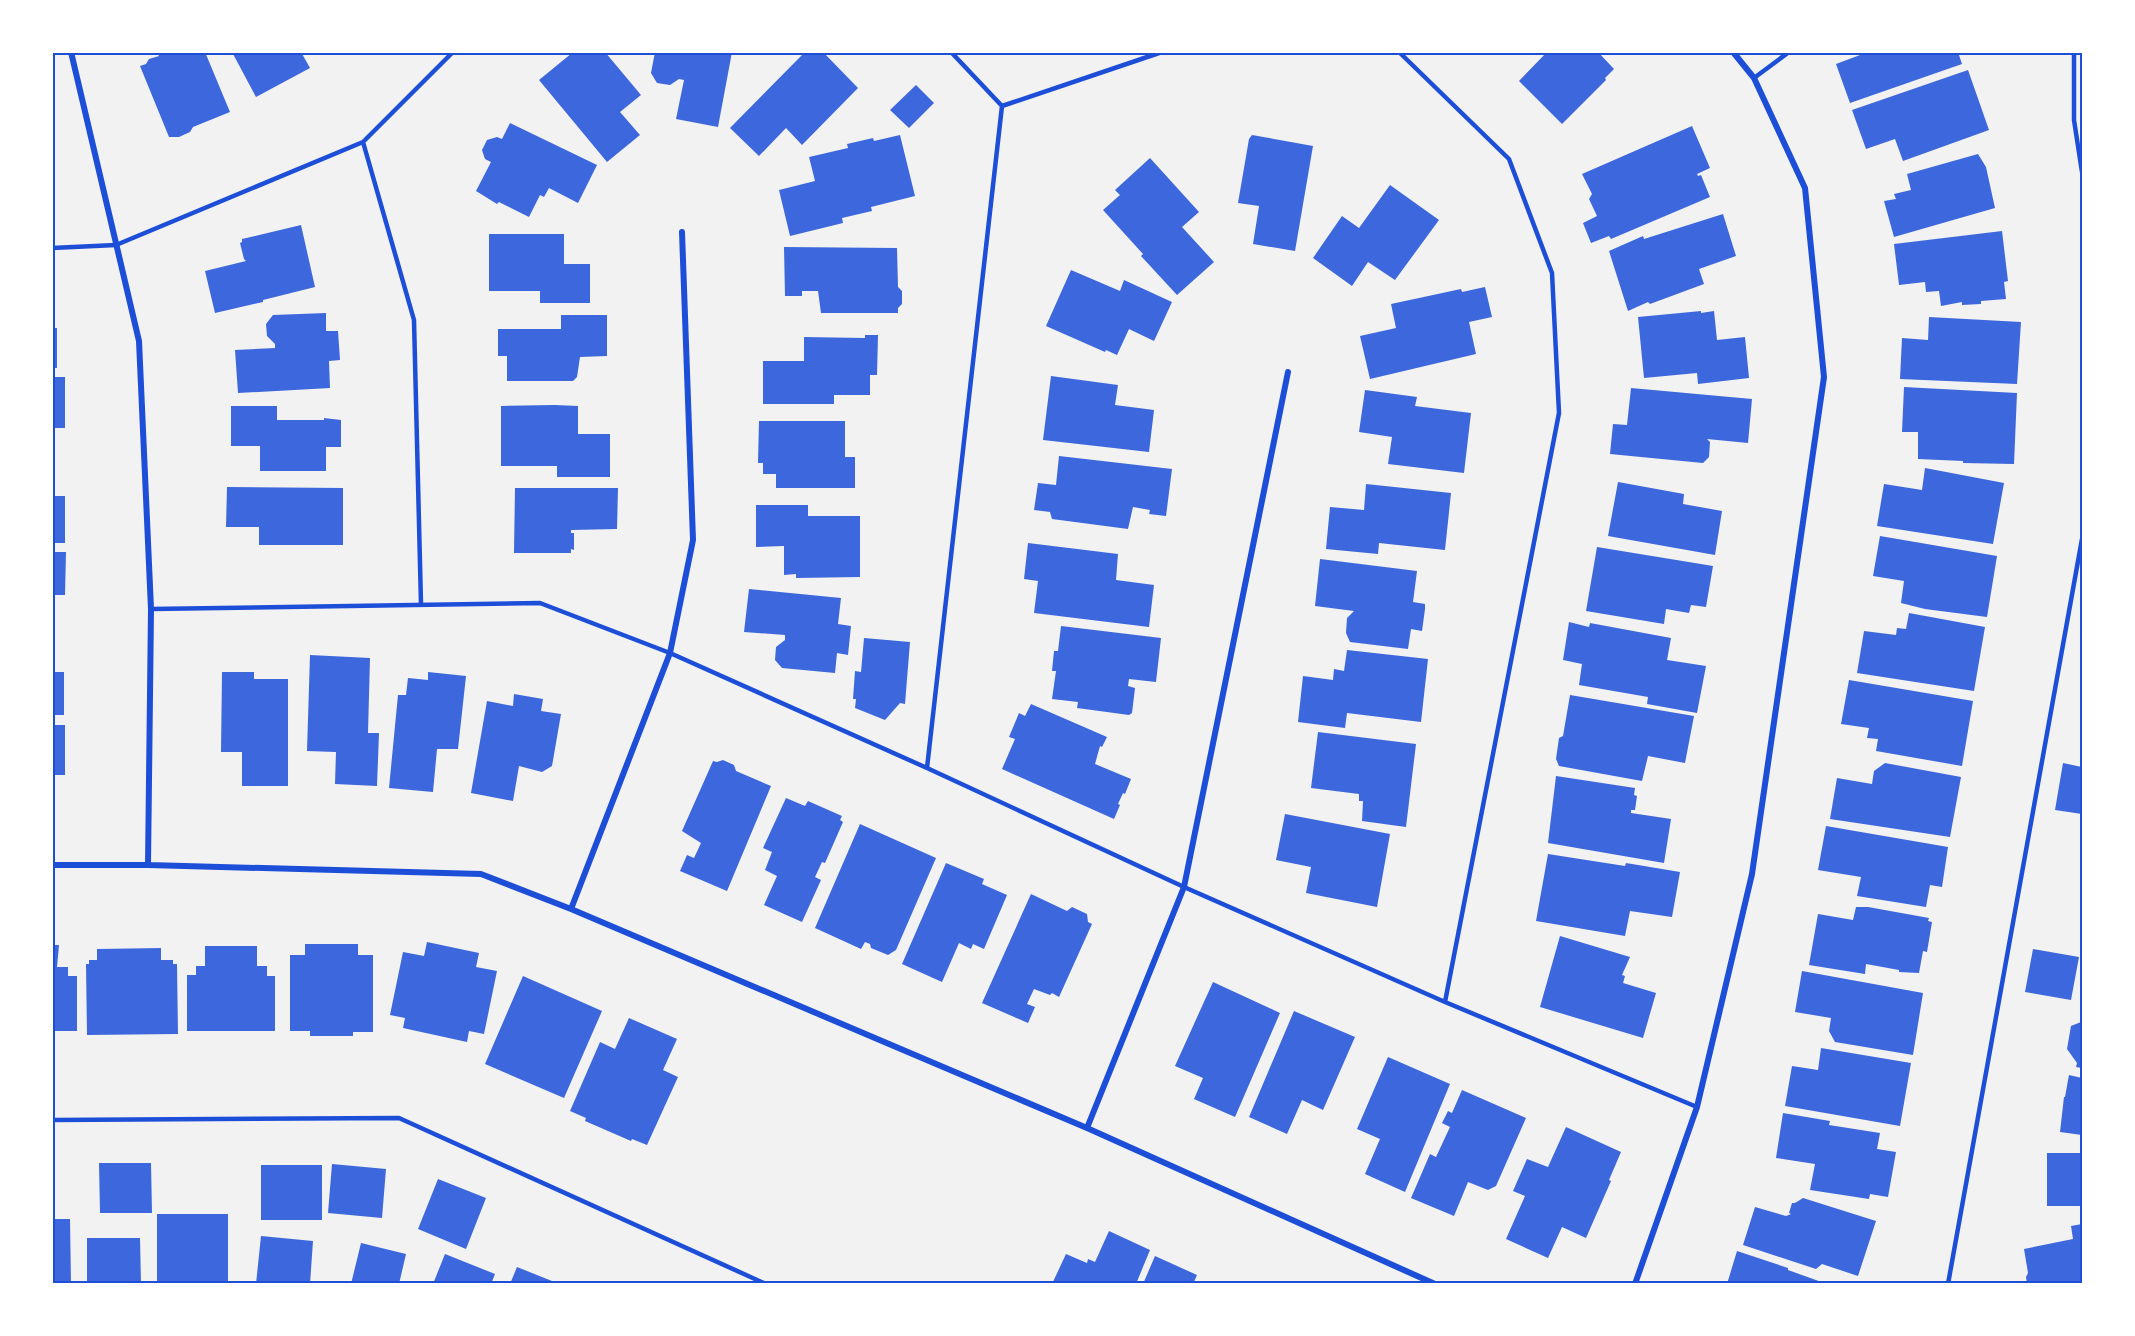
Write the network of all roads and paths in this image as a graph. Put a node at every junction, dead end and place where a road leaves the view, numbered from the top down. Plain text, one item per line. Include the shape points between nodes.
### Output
1 (71, 52) edge
2 (453, 52) edge
3 (951, 52) edge
4 (1162, 52) edge
5 (1400, 52) edge
6 (1733, 52) edge
7 (1788, 52) edge
8 (2074, 52) edge
9 (1754, 78) junction
10 (1002, 106) junction
11 (363, 142) junction
12 (2082, 172) edge
13 (682, 231) dead end
14 (116, 245) junction
15 (52, 248) edge
16 (1288, 372) dead end
17 (2082, 539) edge
18 (422, 604) junction
19 (151, 609) junction
20 (670, 653) junction
21 (927, 768) junction
22 (52, 865) edge
23 (148, 865) junction
24 (1184, 887) junction
25 (571, 909) junction
26 (1445, 1002) junction
27 (1696, 1107) junction
28 (52, 1120) edge
29 (1087, 1128) junction
30 (766, 1284) edge
31 (1435, 1284) edge
32 (1635, 1284) edge
33 (1948, 1284) edge

1 - 14 street
2 - 11 lane
3 - 10 lane
4 - 10 lane
5 - 26 lane via 1509,159 1552,273 1559,413
6 - 9 street
7 - 9 lane
8 - 12 lane via 2074,120
9 - 27 street via 1805,188 1824,377 1752,874
10 - 21 lane
11 - 14 lane
11 - 18 lane via 414,320
13 - 20 street via 693,540
14 - 15 lane
14 - 19 street via 139,341
16 - 24 street
17 - 33 lane
18 - 19 lane
18 - 20 lane via 540,603
19 - 23 street
20 - 21 lane
20 - 25 street
21 - 24 lane
22 - 23 street
23 - 25 street via 481,874
24 - 26 lane
24 - 29 street
25 - 29 street
26 - 27 lane
27 - 32 street
28 - 30 lane via 399,1118
29 - 31 street

